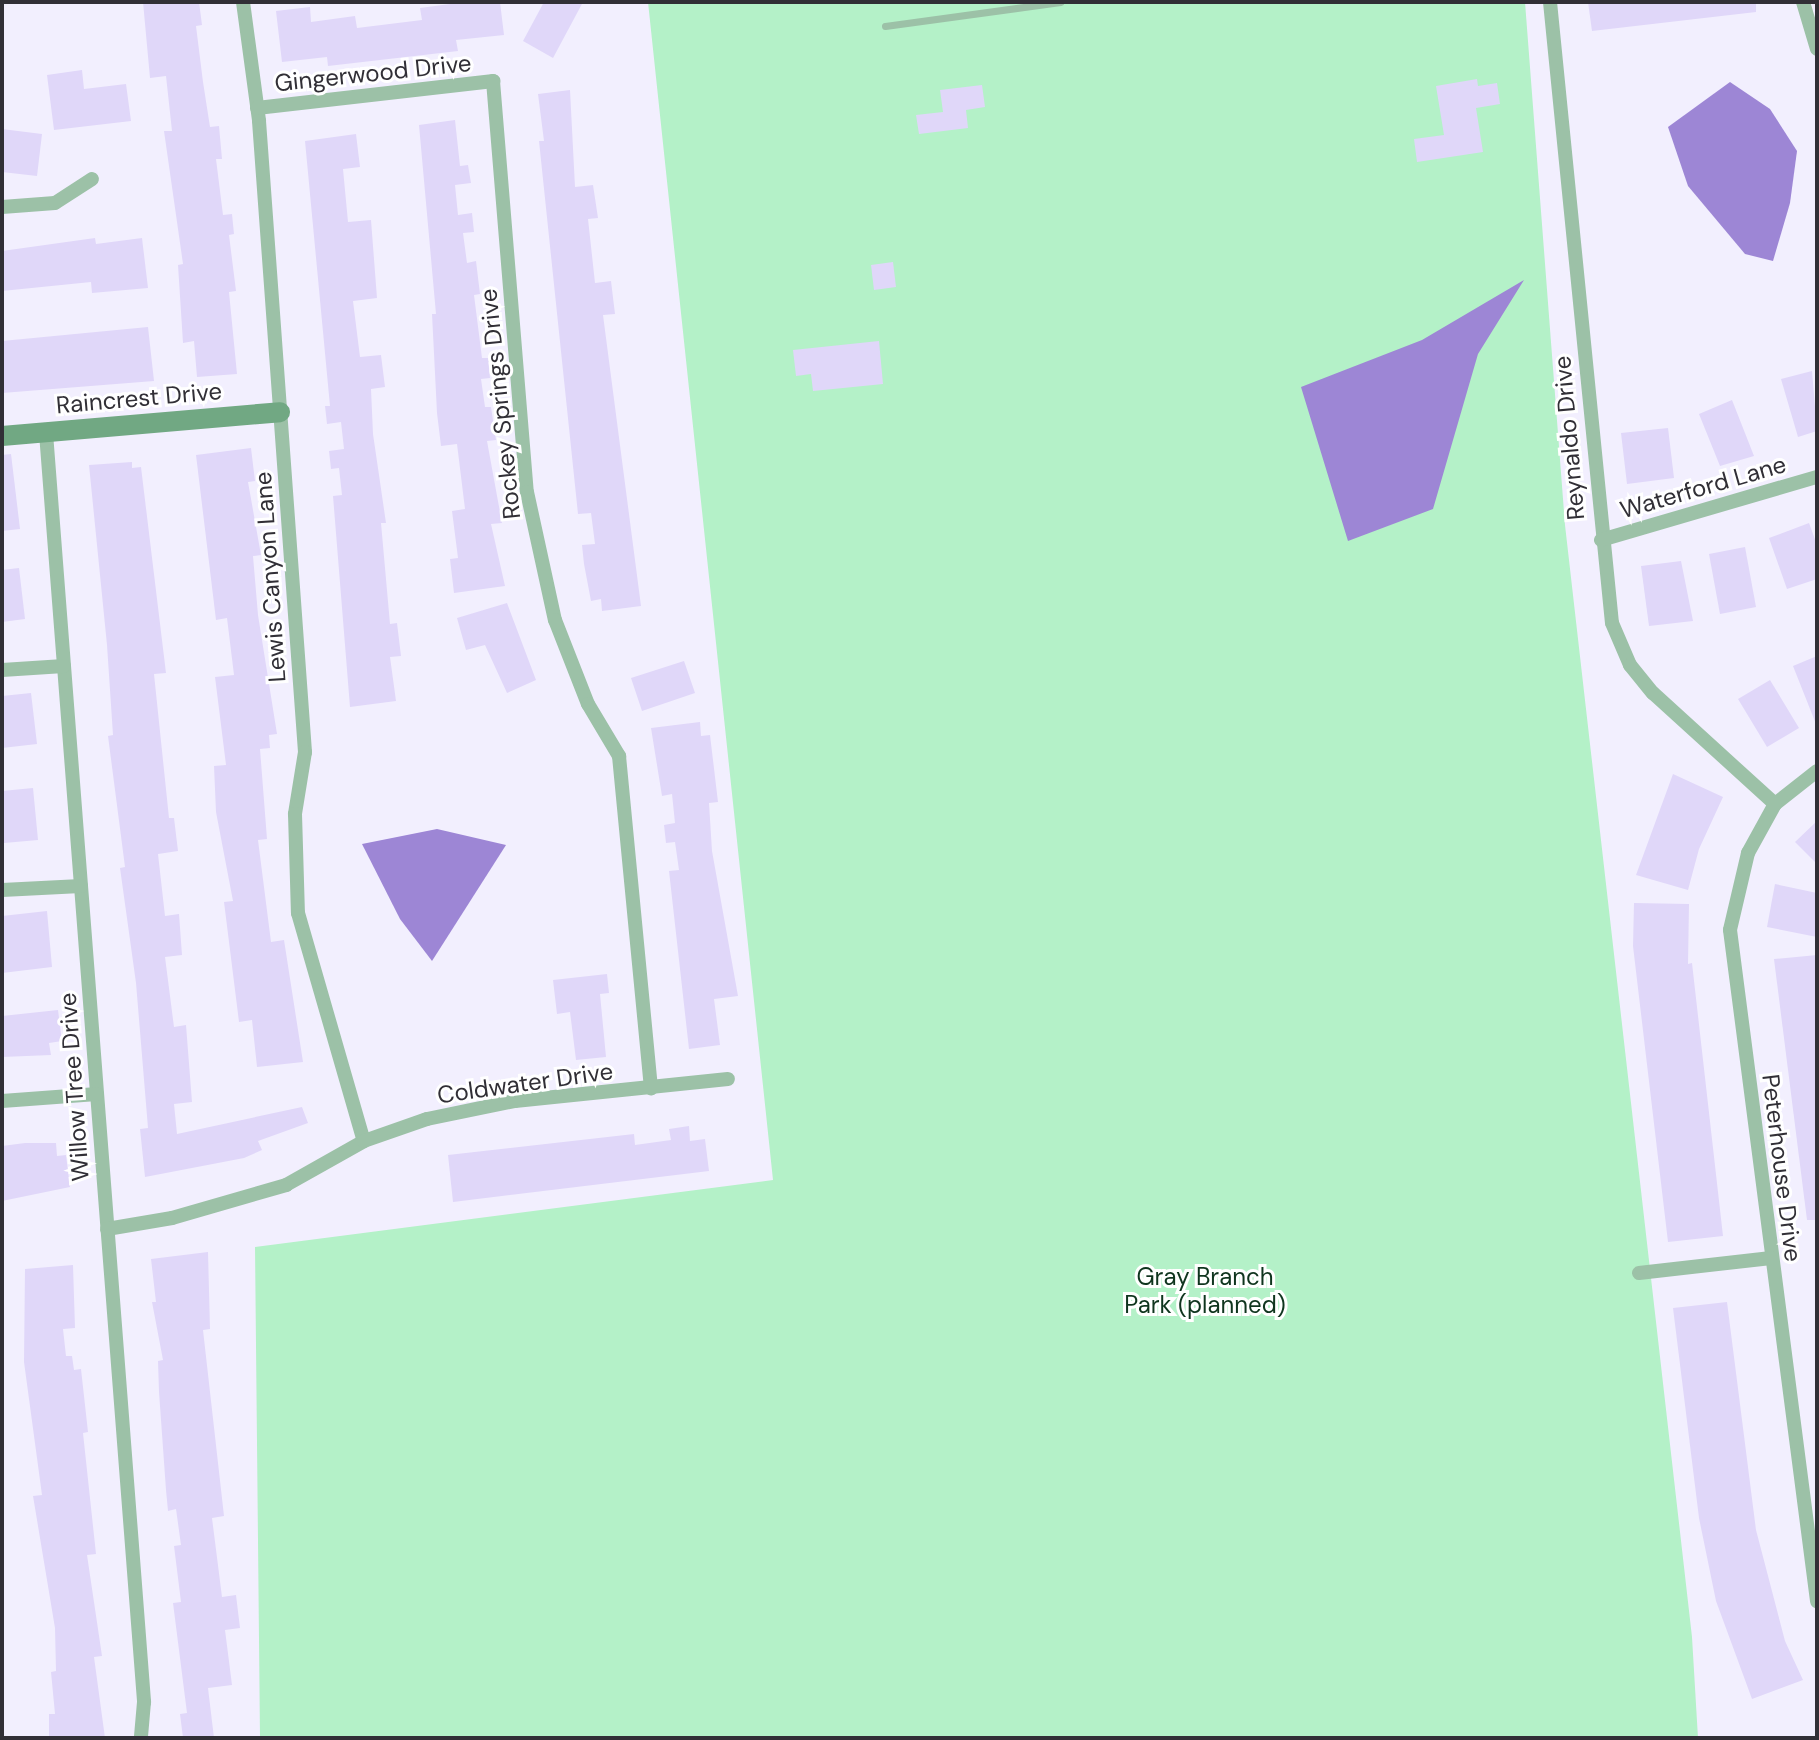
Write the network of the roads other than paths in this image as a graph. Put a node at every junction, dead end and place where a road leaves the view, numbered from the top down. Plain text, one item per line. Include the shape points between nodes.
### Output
1 (243, 2) edge
2 (1060, 2) edge
3 (1550, 2) edge
4 (1803, 2) edge
5 (885, 26) dead end
6 (1817, 49) edge
7 (493, 81) joint
8 (257, 108) junction
9 (92, 179) dead end
10 (2, 207) edge
11 (280, 412) junction
12 (46, 433) junction
13 (2, 436) edge
14 (1817, 477) edge
15 (1601, 540) junction
16 (64, 666) junction
17 (2, 670) edge
18 (1817, 771) edge
19 (1775, 804) junction
20 (81, 886) junction
21 (2, 890) edge
22 (728, 1079) dead end
23 (651, 1088) junction
24 (97, 1094) junction
25 (2, 1101) edge
26 (364, 1141) junction
27 (107, 1229) junction
28 (1771, 1258) junction
29 (1639, 1273) dead end
30 (1817, 1601) edge
31 (141, 1738) edge

1 - 8 street, Lewis Canyon Lane
2 - 5 lane
3 - 15 street, Reynaldo Drive
4 - 6 street
7 - 8 street, Gingerwood Drive
7 - 23 street, Rockey Springs Drive via 527,492 555,620 588,704 619,756
8 - 11 street, Lewis Canyon Lane
9 - 10 street via 55,203
11 - 12 street, Raincrest Drive
11 - 26 street, Lewis Canyon Lane via 305,752 295,814 298,913
12 - 13 street, Raincrest Drive
12 - 16 street, Willow Tree Drive
14 - 15 street, Waterford Lane
15 - 19 street, Reynaldo Drive via 1612,623 1630,665 1653,693
16 - 17 street
16 - 20 street, Willow Tree Drive
18 - 19 street
19 - 28 street, Peterhouse Drive via 1748,853 1730,930
20 - 21 street
20 - 24 street, Willow Tree Drive
22 - 23 street, Coldwater Drive
23 - 26 street, Coldwater Drive via 515,1101 427,1119
24 - 25 street
24 - 27 street, Willow Tree Drive
26 - 27 street, Coldwater Drive via 286,1185 172,1218
27 - 31 street, Willow Tree Drive via 144,1702
28 - 29 street
28 - 30 street, Peterhouse Drive

